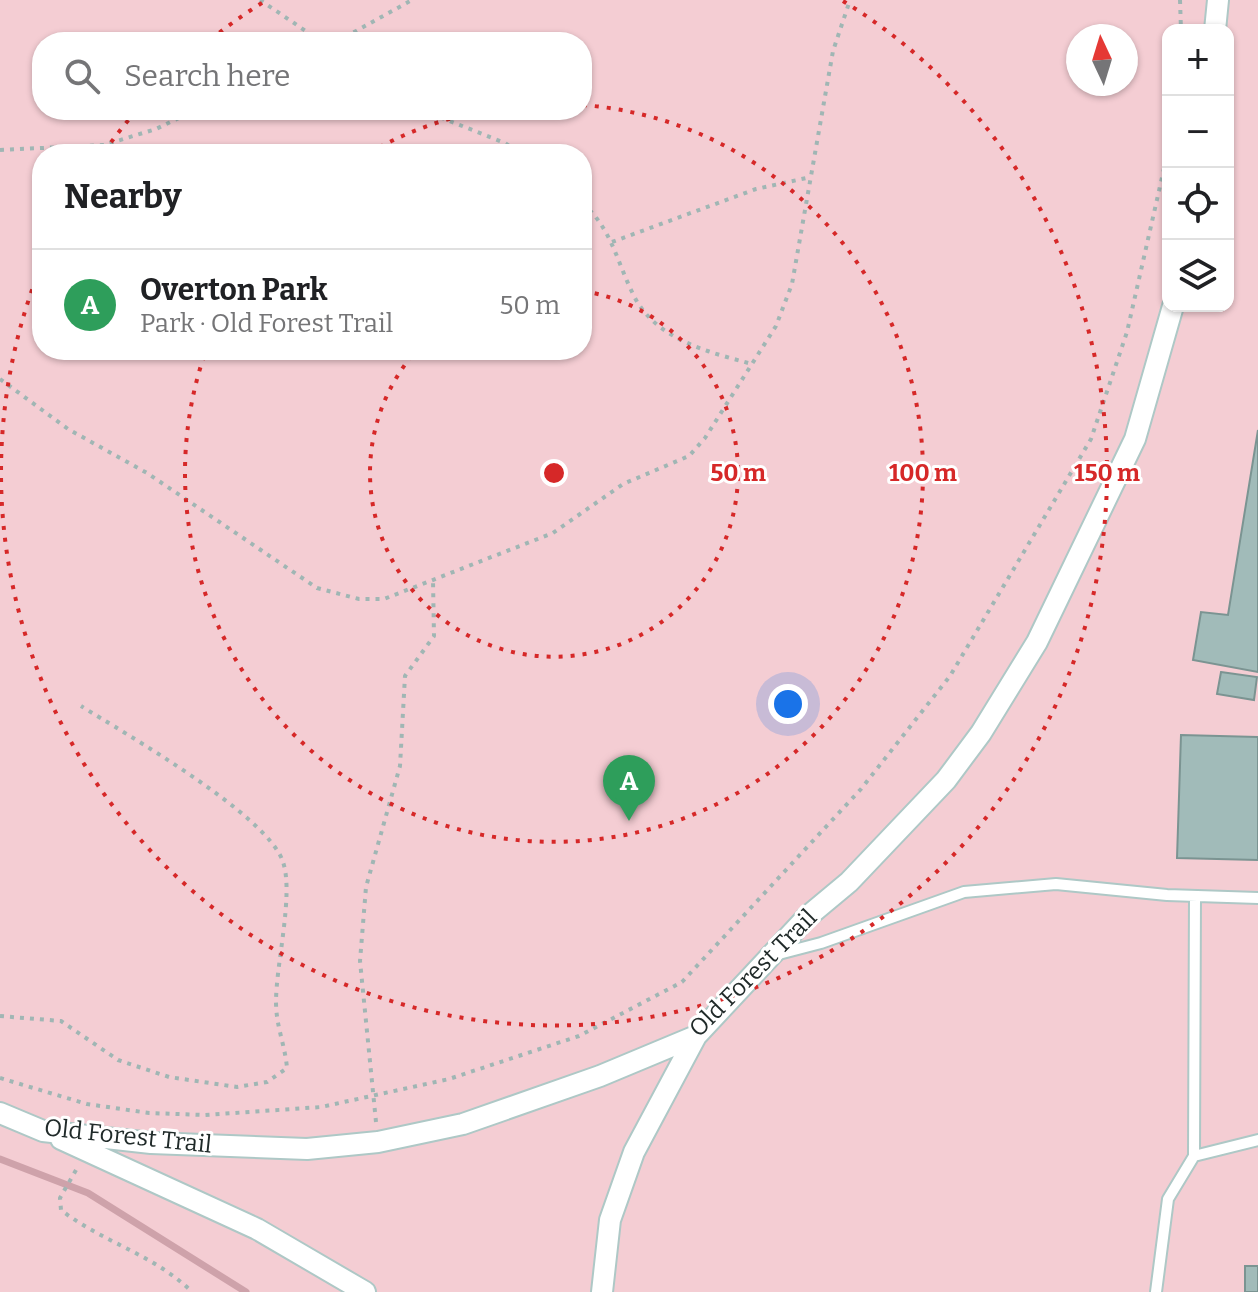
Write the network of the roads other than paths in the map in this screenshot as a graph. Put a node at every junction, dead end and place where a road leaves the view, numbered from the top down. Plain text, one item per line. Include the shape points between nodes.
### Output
1 (1218, 0) edge
2 (1216, 24) edge
3 (1171, 312) edge
4 (1195, 896) junction
5 (1258, 898) edge
6 (772, 955) junction
7 (696, 1036) junction
8 (0, 1113) edge
9 (43, 1131) junction
10 (1258, 1140) edge
11 (1194, 1156) junction
12 (365, 1292) edge
13 (602, 1292) edge
14 (1156, 1292) edge

1 - 2 street
3 - 6 street, Old Forest Trail via 1135,439 1037,642 981,733 946,780
4 - 5 lane
4 - 6 lane via 1056,884 964,892
4 - 11 lane
6 - 7 street, Old Forest Trail
7 - 9 street, Old Forest Trail via 463,1124 378,1142 307,1149 151,1143
7 - 13 street via 634,1152 610,1220
8 - 9 street, Old Forest Trail
9 - 12 street via 257,1229
10 - 11 lane
11 - 14 lane via 1168,1199

